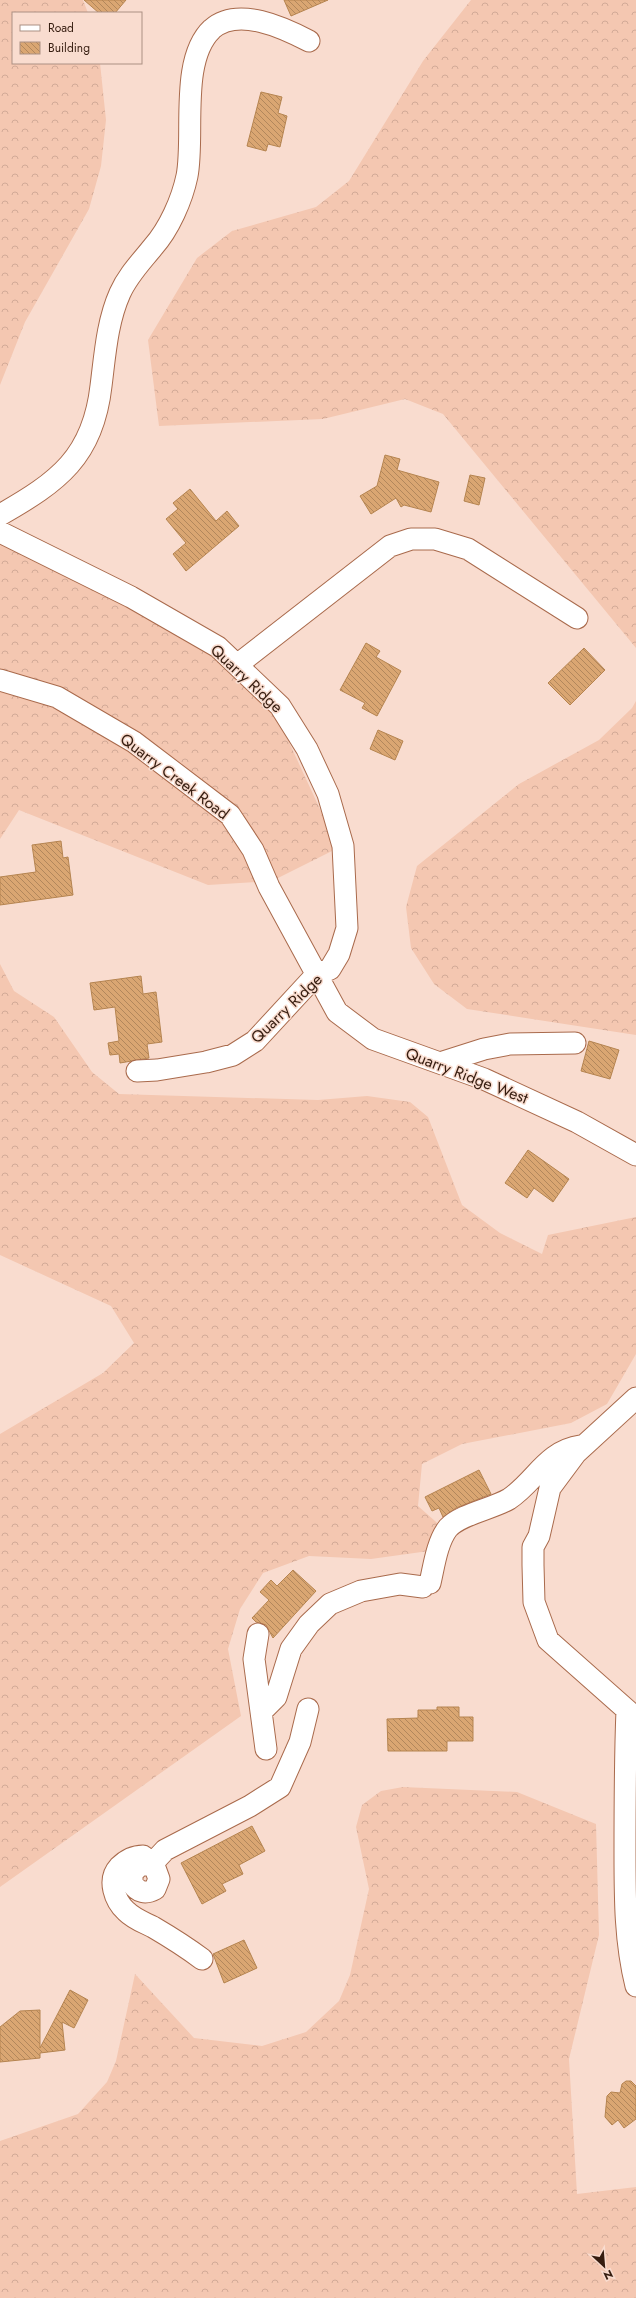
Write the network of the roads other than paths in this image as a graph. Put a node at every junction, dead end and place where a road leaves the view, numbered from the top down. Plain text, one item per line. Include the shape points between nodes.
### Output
1 (309, 41) dead end
2 (0, 515) edge
3 (0, 532) edge
4 (577, 618) dead end
5 (237, 665) junction
6 (0, 680) edge
7 (316, 975) junction
8 (575, 1043) dead end
9 (440, 1063) junction
10 (137, 1071) dead end
11 (636, 1155) edge
12 (636, 1398) edge
13 (584, 1446) junction
14 (258, 1634) dead end
15 (308, 1709) dead end
16 (629, 1709) edge
17 (261, 1712) junction
18 (266, 1749) dead end
19 (202, 1959) dead end
20 (636, 1986) edge

1 - 2 street via 269,22 248,20 229,21 214,27 202,40 195,67 189,112 187,175 169,222 154,246 134,268 120,293 109,326 101,388 90,436 77,456 54,481
3 - 5 street, Quarry Ridge via 130,597 218,647
4 - 5 street via 468,549 435,539 411,539 390,546
5 - 7 street, Quarry Ridge via 280,706 308,749 328,794 343,846 347,928 339,954 330,969
6 - 7 street, Quarry Creek Road via 57,697 134,742 230,815 253,850
7 - 9 street, Quarry Ridge West via 337,1012 373,1039
7 - 10 street, Quarry Ridge via 255,1041 233,1054 206,1062
8 - 9 street via 510,1044
9 - 11 street, Quarry Ridge West via 484,1079 578,1122
12 - 13 street
13 - 16 street via 562,1469 550,1488 539,1536 533,1547 534,1602 548,1640
13 - 17 street via 563,1450 552,1456 531,1482 508,1499 450,1527 443,1536 427,1585 400,1584 369,1589 330,1604 309,1624 291,1649 276,1697
14 - 17 street via 254,1659
15 - 19 street via 300,1742 280,1787 165,1850 151,1865 142,1856 129,1858 116,1870 113,1888 120,1905 135,1919 152,1926
16 - 20 street via 624,1770 625,1904 629,1954
17 - 18 street

